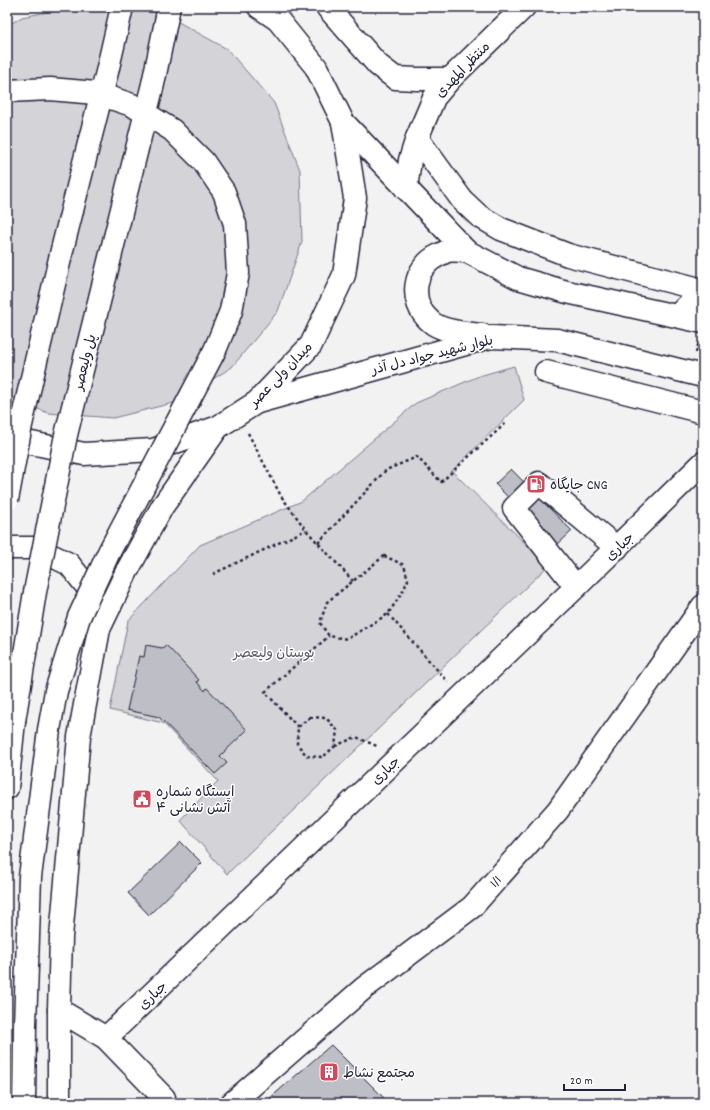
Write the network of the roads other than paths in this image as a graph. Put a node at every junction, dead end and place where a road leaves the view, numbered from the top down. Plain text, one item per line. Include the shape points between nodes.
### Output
1 (122, 7) edge
2 (169, 7) edge
3 (259, 7) edge
4 (328, 7) edge
5 (524, 7) edge
6 (275, 14) edge
7 (450, 79) junction
8 (7, 91) edge
9 (342, 122) junction
10 (417, 138) junction
11 (406, 189) junction
12 (466, 251) junction
13 (703, 290) edge
14 (677, 316) junction
15 (701, 330) edge
16 (491, 337) junction
17 (546, 372) dead end
18 (697, 374) edge
19 (257, 402) junction
20 (703, 412) edge
21 (218, 427) junction
22 (7, 434) edge
23 (703, 462) edge
24 (7, 500) edge
25 (7, 548) edge
26 (617, 548) junction
27 (576, 587) junction
28 (703, 606) edge
29 (99, 629) junction
30 (7, 788) edge
31 (59, 1010) junction
32 (106, 1038) junction
33 (24, 1103) edge
34 (59, 1103) edge
35 (164, 1103) edge
36 (232, 1103) edge

1 - 24 main road, bridge via 24,410
2 - 30 main road, پل ولیعصر, bridge via 151,91 66,435 35,592 14,721
3 - 6 main road, میدان ولی عصر
4 - 7 main road via 378,65 395,78
5 - 7 main road, منتظر المهدی
6 - 9 main road, میدان ولی عصر via 316,67
7 - 10 main road, منتظر المهدی via 434,98
8 - 33 main road, bridge via 50,89 96,93 132,105 172,130 203,161 224,192 235,224 238,273 231,311 215,350 109,552 79,617 56,691 30,877
9 - 11 main road
9 - 19 main road, میدان ولی عصر via 355,198 344,275 311,345
10 - 11 main road, منتظر المهدی via 410,160
10 - 13 main road via 462,200 479,216 501,229 568,255
11 - 12 main road
12 - 14 main road via 518,278 567,292
12 - 16 main road via 448,251 431,259 420,272 415,290 419,308 430,322 446,330
13 - 14 main road
14 - 15 main road
16 - 18 main road, بلوار شهید جواد دل آذر via 557,340
16 - 19 main road, بلوار شهید جواد دل آذر
17 - 20 main road
19 - 21 main road, میدان ولی عصر
21 - 22 main road, میدان ولی عصر via 153,450 84,454 17,440
21 - 29 main road via 162,507
23 - 26 main road, جباری
25 - 29 main road via 36,548 69,564 92,593
26 - 27 main road, جباری
26 - 27 main road via 539,483 514,508
27 - 32 main road, جباری
28 - 36 main road, 1/1 via 558,810 472,907 364,988
29 - 31 main road via 79,737 61,937
31 - 32 main road
31 - 34 main road
32 - 35 main road via 164,1098

